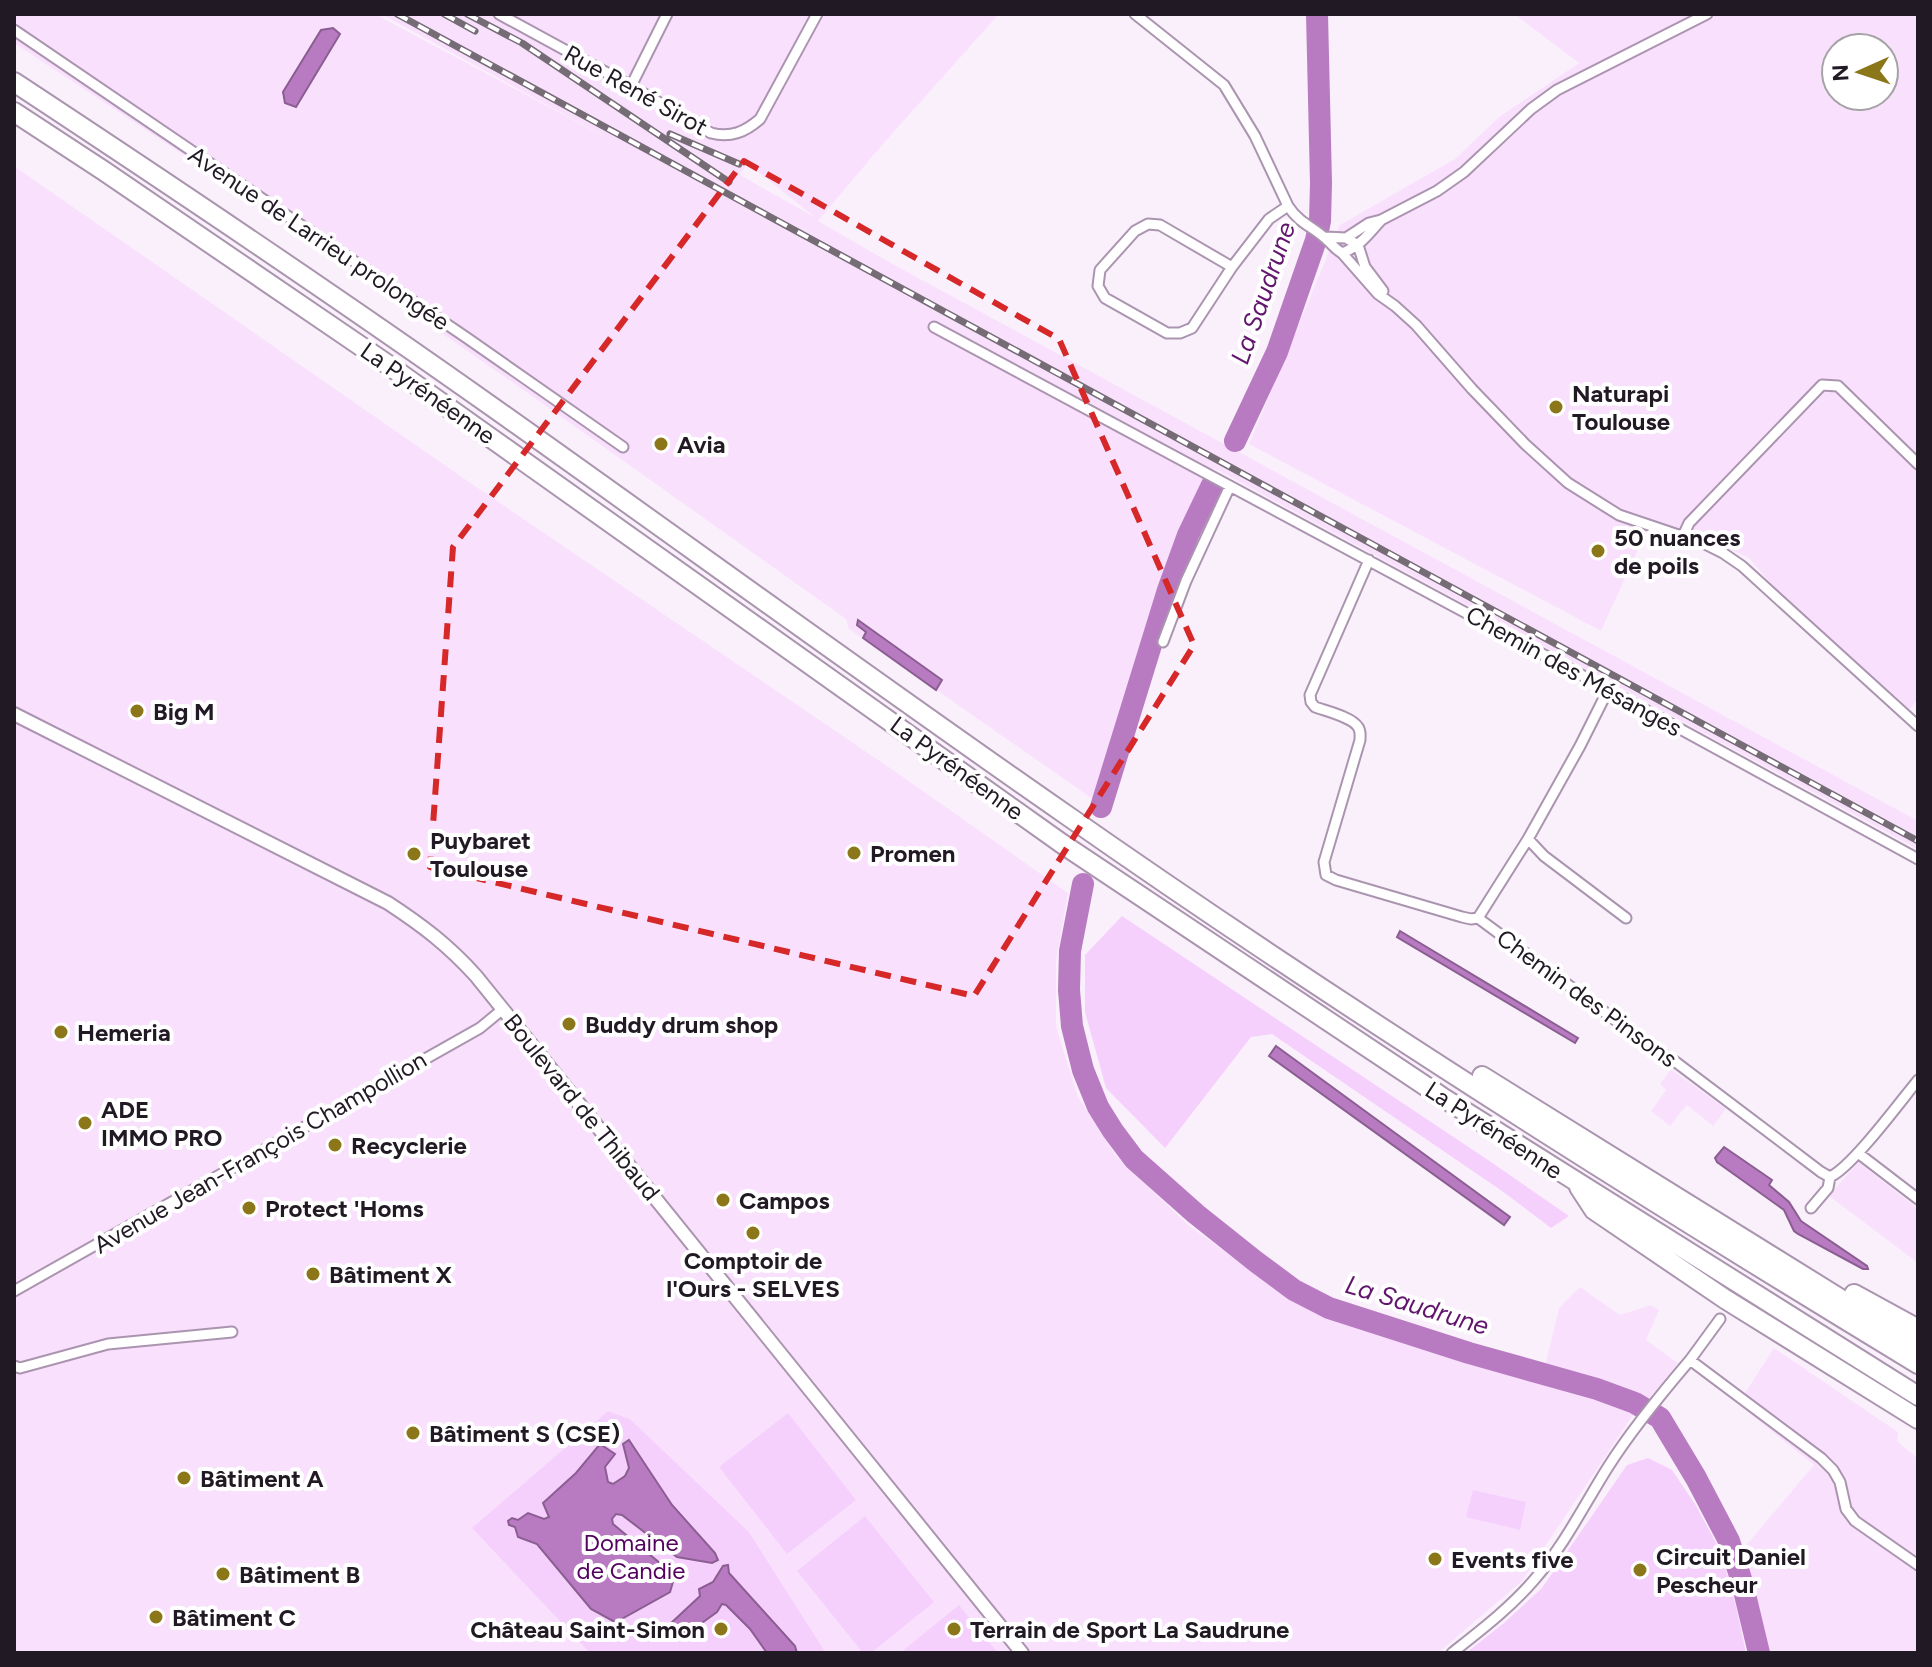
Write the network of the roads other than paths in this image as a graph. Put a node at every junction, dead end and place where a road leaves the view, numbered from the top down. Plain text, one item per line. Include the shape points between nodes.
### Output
1 (499, 14) edge
2 (667, 14) edge
3 (817, 14) edge
4 (1135, 14) edge
5 (1707, 14) edge
6 (14, 30) edge
7 (14, 82) edge
8 (631, 86) junction
9 (14, 112) edge
10 (1288, 206) junction
11 (1381, 220) junction
12 (1325, 237) junction
13 (1346, 238) junction
14 (1358, 245) junction
15 (1342, 253) junction
16 (1232, 267) junction
17 (1395, 306) junction
18 (934, 327) dead end
19 (623, 447) dead end
20 (1918, 464) edge
21 (1230, 486) junction
22 (1683, 536) junction
23 (1369, 560) junction
24 (1163, 642) dead end
25 (1608, 690) junction
26 (14, 714) edge
27 (1918, 726) edge
28 (1528, 839) junction
29 (1918, 859) edge
30 (1478, 918) junction
31 (1626, 918) dead end
32 (503, 1009) junction
33 (1433, 1060) junction
34 (1918, 1080) edge
35 (1858, 1153) junction
36 (1830, 1177) junction
37 (1578, 1184) junction
38 (1918, 1199) edge
39 (1811, 1208) dead end
40 (1778, 1261) junction
41 (14, 1291) edge
42 (1720, 1319) dead end
43 (1918, 1329) edge
44 (232, 1332) dead end
45 (1918, 1347) edge
46 (1690, 1360) junction
47 (1918, 1364) edge
48 (14, 1366) edge
49 (1918, 1396) edge
50 (1885, 1400) junction
51 (1918, 1419) edge
52 (1918, 1430) edge
53 (1918, 1565) edge
54 (1022, 1653) edge
55 (1452, 1653) edge

1 - 8 street, Rue René Sirot
2 - 8 street
3 - 8 street, Rue René Sirot via 760,119 747,130 711,133
4 - 10 street via 1224,85
5 - 11 street via 1557,90 1464,172
6 - 19 street, Avenue de Larrieu prolongée
7 - 33 highway, La Pyrénéenne via 437,368 1067,816
9 - 37 highway, La Pyrénéenne via 384,362 1061,843
10 - 12 street
10 - 16 street via 1269,219
11 - 13 street
11 - 14 street
12 - 13 street
12 - 15 street
13 - 14 street
14 - 15 street
14 - 17 street via 1365,267
15 - 17 street
16 - 16 street via 1160,225 1148,224 1100,270 1098,286 1105,298 1167,333 1180,333 1192,328
17 - 22 street via 1568,483 1619,515
18 - 21 street, Chemin des Mésanges
20 - 22 street via 1838,386 1822,385 1689,523
21 - 23 street, Chemin des Mésanges
21 - 24 street
22 - 27 street via 1742,566
23 - 25 street, Chemin des Mésanges
23 - 30 street via 1310,695 1315,707 1349,720 1360,731 1324,862 1326,875
25 - 28 street, Chemin des Pinsons
25 - 29 street, Chemin des Mésanges
26 - 32 street, Boulevard de Thibaud via 388,903 460,958
28 - 30 street, Chemin des Pinsons
28 - 31 street
30 - 36 street, Chemin des Pinsons
32 - 41 street, Avenue Jean-François Champollion via 480,1028
32 - 54 street, Boulevard de Thibaud
33 - 40 highway via 1452,1058
33 - 47 highway, La Pyrénéenne
34 - 35 street
35 - 36 street
35 - 38 street
36 - 39 street via 1828,1188
37 - 49 highway, La Pyrénéenne
37 - 50 highway via 1594,1210
40 - 43 highway via 1798,1264
40 - 45 highway
42 - 46 street
44 - 48 street via 108,1344
46 - 53 street via 1821,1458 1840,1482 1846,1509 1855,1521
46 - 55 street via 1644,1415 1534,1580
50 - 51 highway
50 - 52 highway

